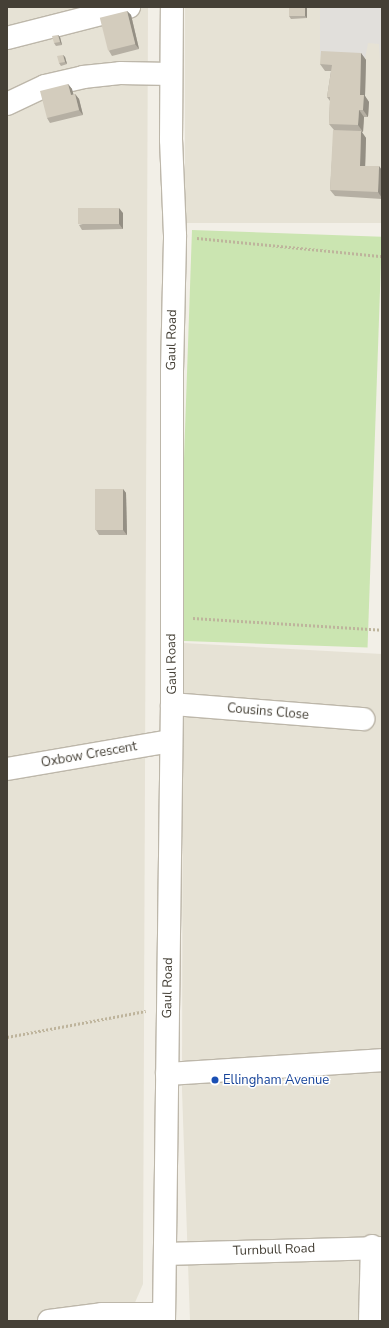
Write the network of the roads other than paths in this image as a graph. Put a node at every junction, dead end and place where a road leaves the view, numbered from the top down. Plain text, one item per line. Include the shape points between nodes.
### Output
1 (129, 7) edge
2 (172, 7) edge
3 (7, 38) edge
4 (171, 74) junction
5 (7, 104) edge
6 (172, 704) junction
7 (363, 720) dead end
8 (171, 741) junction
9 (7, 769) edge
10 (382, 1060) edge
11 (167, 1074) junction
12 (377, 1247) edge
13 (166, 1254) junction
14 (164, 1317) edge
15 (49, 1321) edge
16 (370, 1321) edge

1 - 3 street
2 - 4 street, Gaul Road
4 - 5 street via 120,73 83,77 45,86
4 - 6 street, Gaul Road via 174,235
6 - 7 street, Cousins Close
6 - 8 street, Gaul Road
8 - 9 street, Oxbow Crescent
8 - 11 street, Gaul Road
10 - 11 street
11 - 13 street, Gaul Road
12 - 13 street, Turnbull Road
12 - 16 street
13 - 14 street, Gaul Road
14 - 15 street via 102,1314

